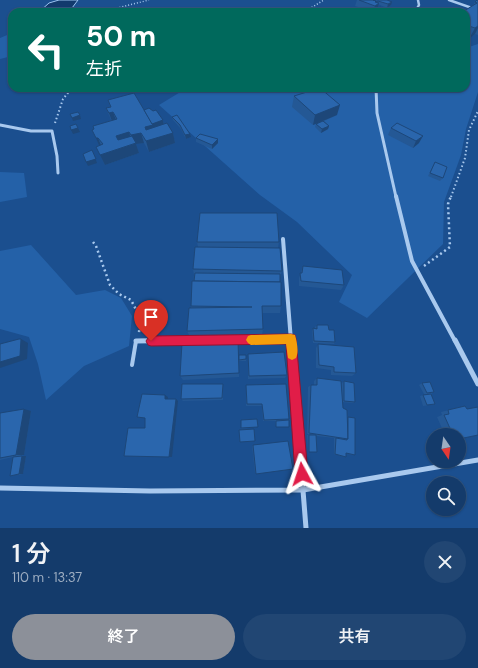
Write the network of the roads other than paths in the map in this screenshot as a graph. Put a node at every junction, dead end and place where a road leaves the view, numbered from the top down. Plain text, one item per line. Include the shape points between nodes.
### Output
1 (449, 0) edge
2 (478, 10) edge
3 (376, 92) edge
4 (0, 125) edge
5 (58, 173) dead end
6 (283, 238) dead end
7 (291, 339) junction
8 (136, 341) joint
9 (132, 365) dead end
10 (478, 384) edge
11 (478, 460) edge
12 (0, 488) edge
13 (303, 490) junction
14 (306, 528) edge

1 - 2 street
3 - 10 street via 377,113 412,261
4 - 5 street via 52,131
6 - 7 street
7 - 8 street
7 - 13 street
8 - 9 lane
11 - 13 street
12 - 13 street
13 - 14 street

